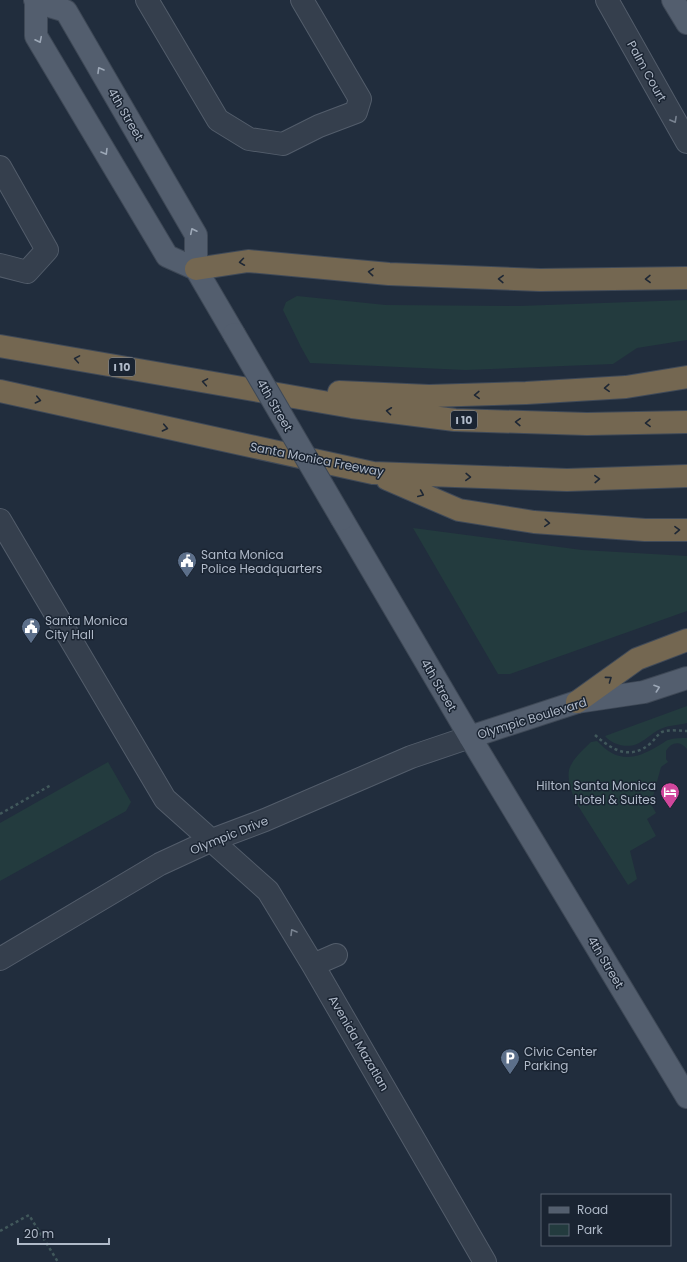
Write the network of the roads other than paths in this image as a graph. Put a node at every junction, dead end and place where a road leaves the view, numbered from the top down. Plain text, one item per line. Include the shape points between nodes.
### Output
1 (147, 0) edge
2 (302, 0) edge
3 (607, 0) edge
4 (672, 0) edge
5 (36, 1) edge
6 (687, 23) edge
7 (687, 142) edge
8 (0, 167) edge
9 (0, 265) edge
10 (196, 269) junction
11 (687, 278) edge
12 (0, 346) edge
13 (687, 377) edge
14 (244, 389) junction
15 (0, 391) edge
16 (687, 422) edge
17 (373, 473) junction
18 (687, 476) edge
19 (0, 520) edge
20 (687, 530) edge
21 (687, 640) edge
22 (687, 678) edge
23 (577, 702) junction
24 (470, 737) junction
25 (212, 840) junction
26 (336, 955) dead end
27 (0, 959) edge
28 (313, 965) junction
29 (687, 1097) edge
30 (486, 1262) edge

1 - 2 street via 218,120 249,138 282,144 356,112 360,99
3 -> 7 street, Palm Court
4 - 6 main road
5 -> 10 main road, 4th Street via 36,36 167,256
10 -> 5 main road, 4th Street via 196,235 66,11
8 - 9 street via 47,250 27,272
11 -> 10 highway via 540,280 389,274 248,261
10 - 24 main road, 4th Street, bridge
14 -> 12 highway, I 10
13 -> 14 highway via 626,387 429,396
16 -> 14 highway, I 10 via 588,424 455,420 352,407
15 -> 17 highway, Santa Monica Freeway
17 -> 18 highway, Santa Monica Freeway via 566,480
17 -> 20 highway via 459,510 534,522 645,530
19 - 25 street, Avenida Mazatlan via 165,799
23 -> 21 highway via 637,659
23 -> 22 main road, Olympic Boulevard via 644,692
23 - 24 main road, Olympic Boulevard
24 - 25 street, Olympic Drive via 411,757
24 - 29 main road, 4th Street
25 - 27 street, Olympic Drive via 160,864
28 -> 25 street, Avenida Mazatlan via 268,891
26 - 28 street
28 - 30 street, Avenida Mazatlan

